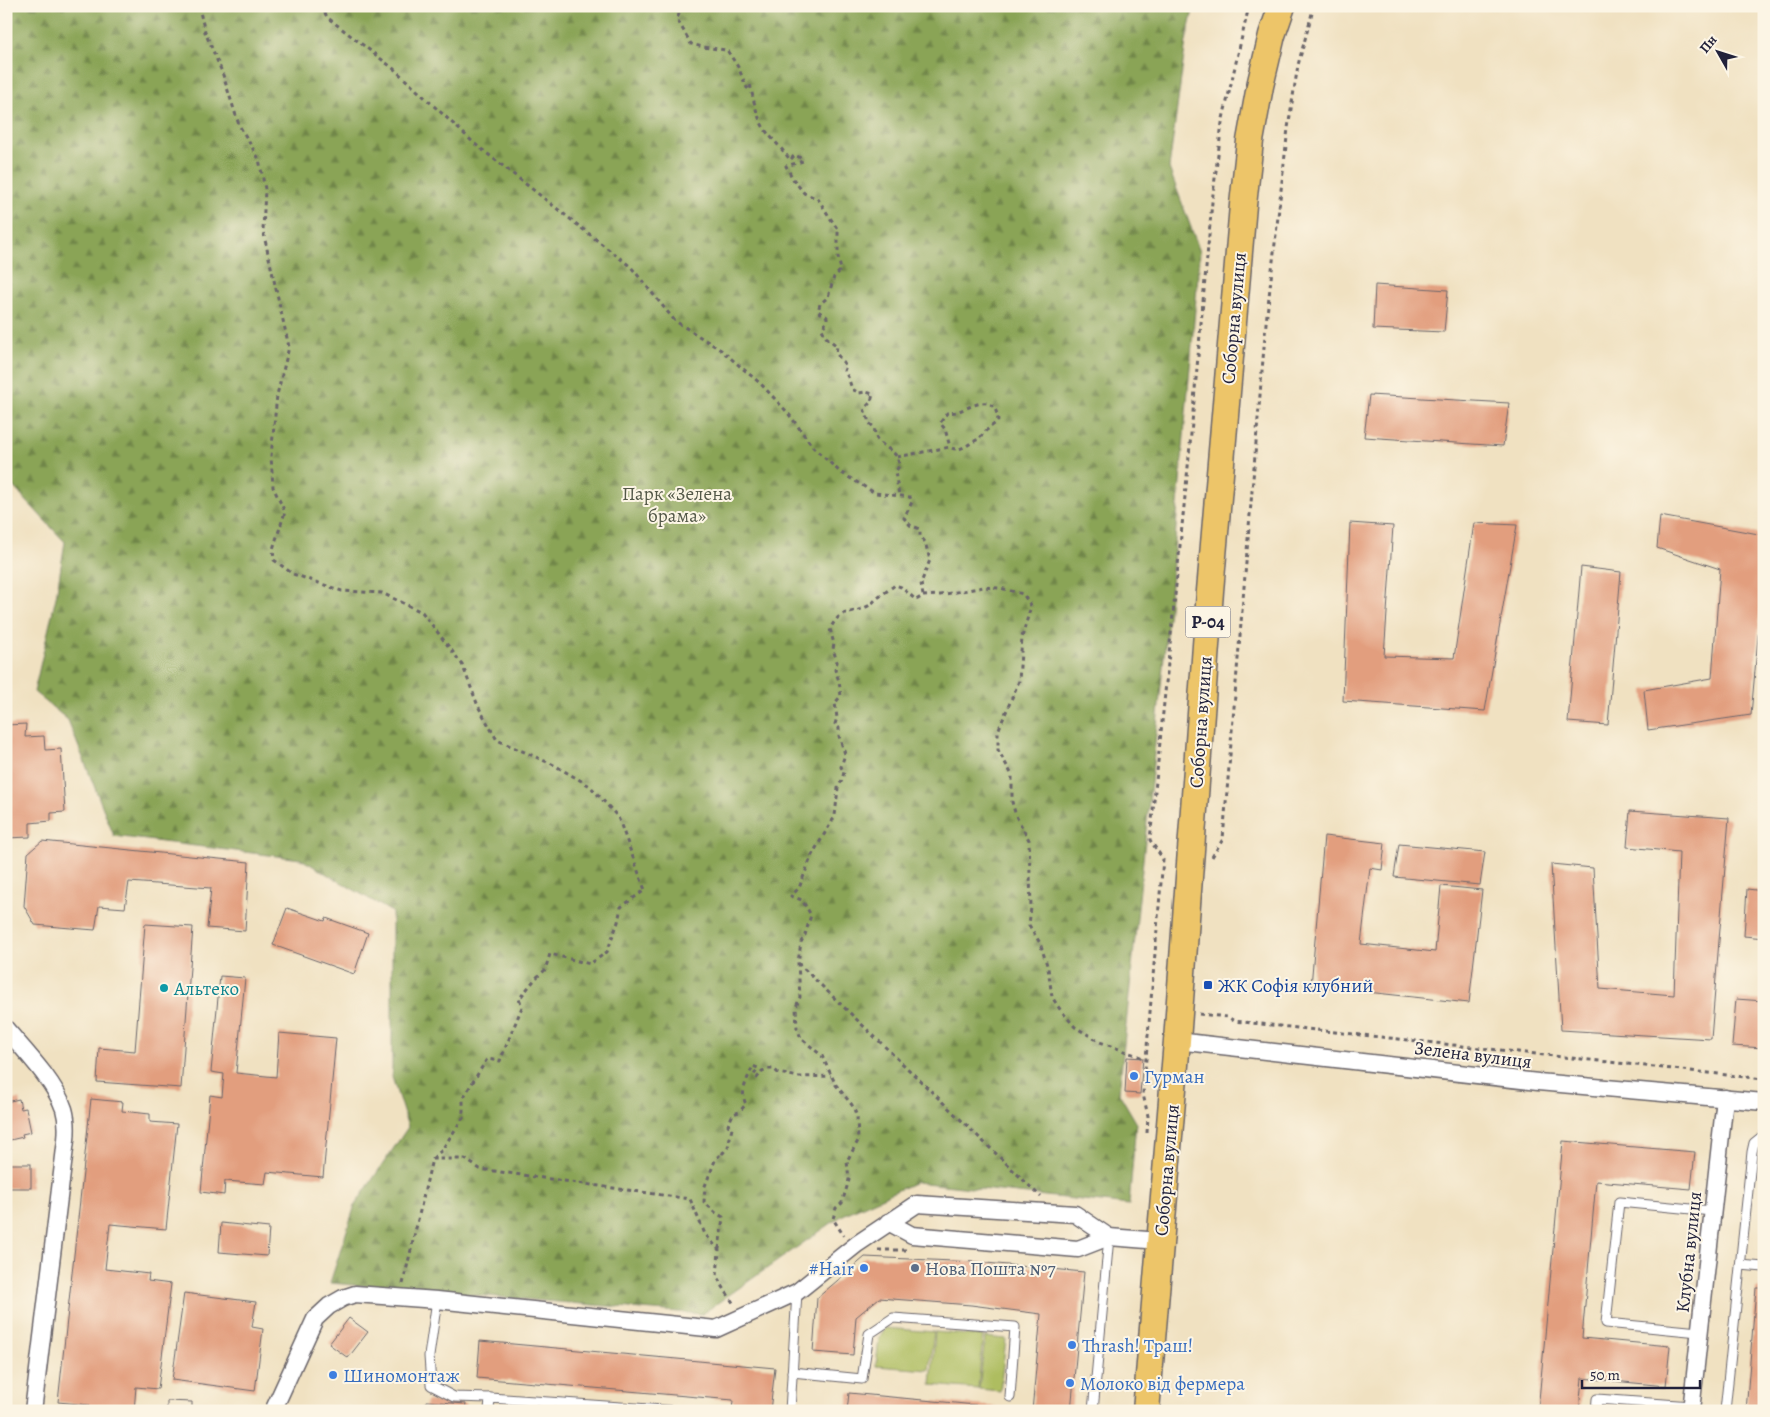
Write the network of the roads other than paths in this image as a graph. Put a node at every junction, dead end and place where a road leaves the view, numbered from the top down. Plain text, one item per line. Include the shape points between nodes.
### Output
1 (1282, 6) edge
2 (6, 1029) edge
3 (1177, 1041) junction
4 (1725, 1098) junction
5 (1764, 1102) edge
6 (1764, 1136) edge
7 (1712, 1211) junction
8 (888, 1222) junction
9 (1109, 1237) junction
10 (1160, 1241) junction
11 (1740, 1264) junction
12 (1764, 1267) edge
13 (798, 1292) junction
14 (437, 1300) junction
15 (1699, 1332) junction
16 (792, 1372) junction
17 (1010, 1397) dead end
18 (490, 1398) junction
19 (1691, 1409) edge
20 (33, 1411) edge
21 (272, 1411) edge
22 (489, 1411) edge
23 (678, 1411) edge
24 (790, 1411) edge
25 (1093, 1411) edge
26 (1146, 1411) edge
27 (1596, 1411) edge
28 (1725, 1411) edge

1 - 3 main road, Соборна вулиця / Р-04 via 1260,86 1243,205 1210,591
2 - 20 street via 53,1089 64,1108 67,1124
3 - 4 street, Зелена вулиця via 1538,1082
3 - 10 main road, Соборна вулиця / Р-04
4 - 5 street, Зелена вулиця
4 - 7 street, Клубна вулиця
6 - 11 lane via 1754,1143 1752,1152
7 - 15 street, Клубна вулиця
7 - 15 lane via 1619,1202 1606,1323
8 - 9 street via 912,1235 1078,1249
8 - 9 street via 917,1204 1075,1214
8 - 13 street via 864,1247
9 - 10 street
9 - 25 lane
10 - 26 main road, Соборна вулиця / Р-04
11 - 12 lane
11 - 28 lane
13 - 14 street via 716,1328
13 - 16 lane
14 - 18 lane via 429,1356 431,1385 454,1396
14 - 21 street via 355,1294 329,1306 315,1319
15 - 19 street, Клубна вулиця
16 - 17 lane via 862,1379 869,1334 894,1318 1015,1327
16 - 24 lane
18 - 22 lane
18 - 23 lane
19 - 27 lane via 1597,1399

